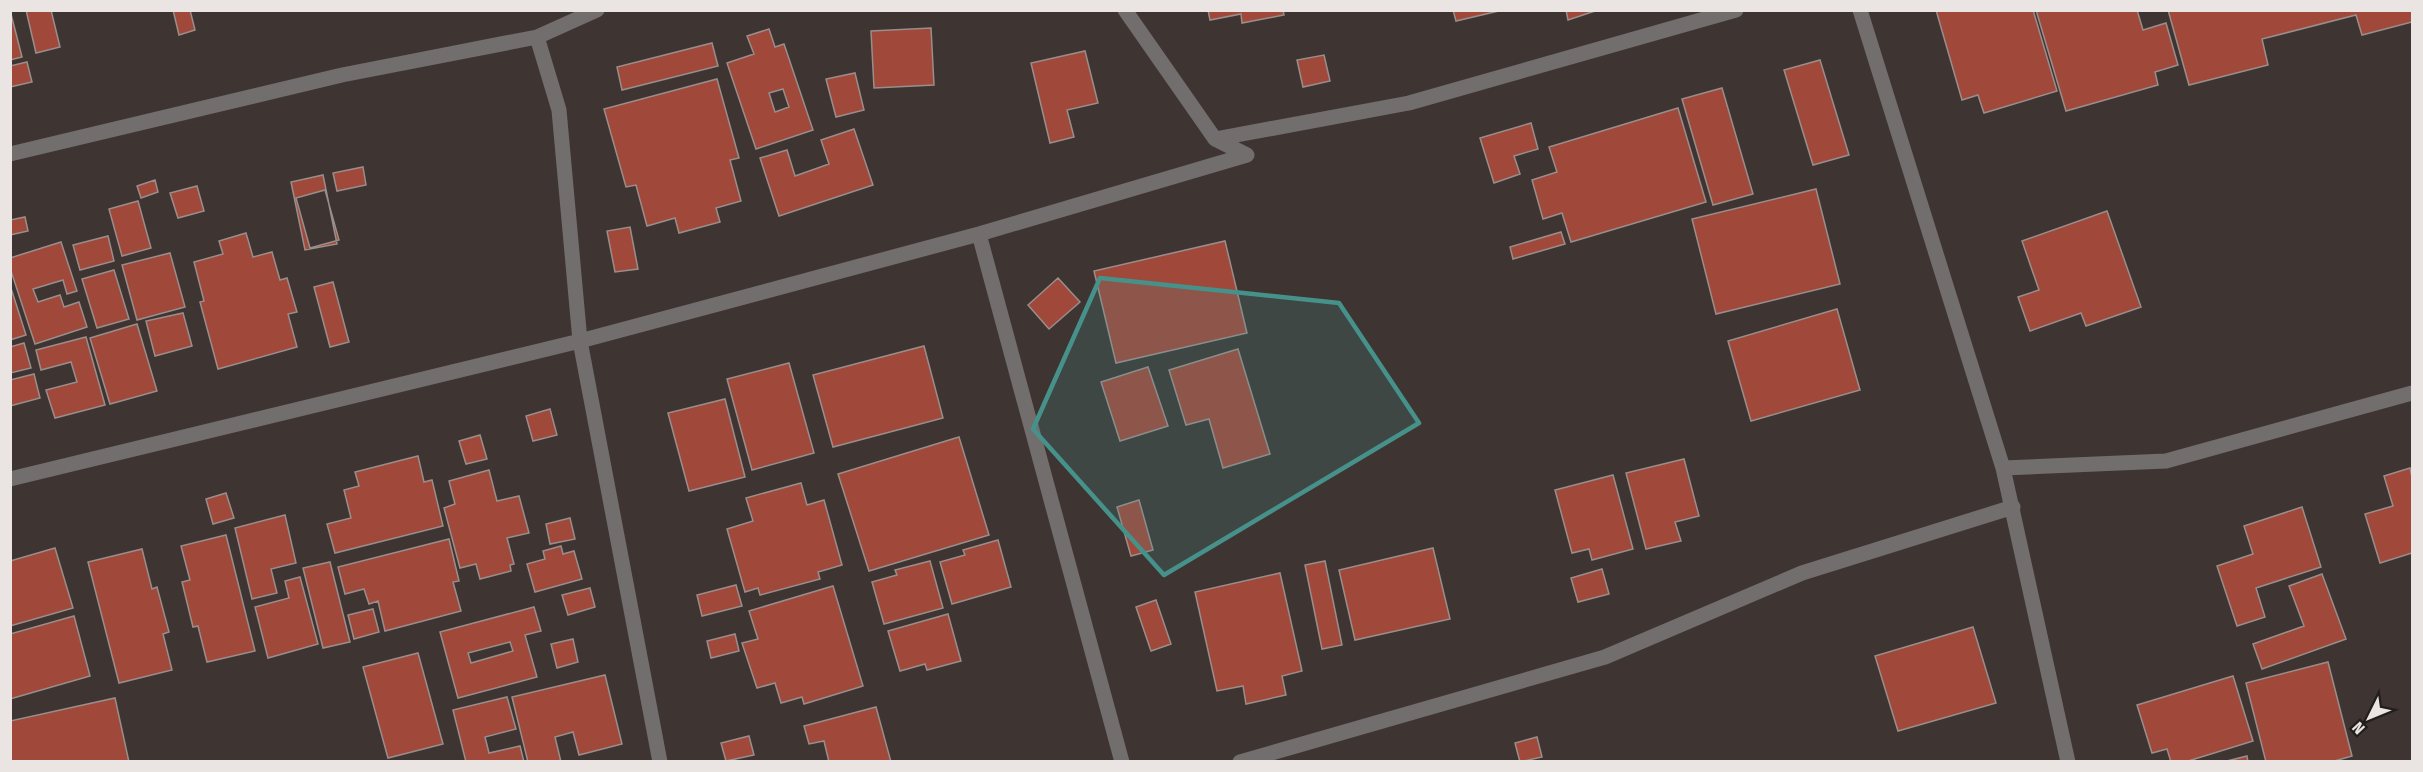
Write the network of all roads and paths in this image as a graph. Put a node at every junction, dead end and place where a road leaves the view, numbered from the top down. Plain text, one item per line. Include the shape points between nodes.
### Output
1 (597, 10) edge
2 (1125, 10) edge
3 (1736, 10) edge
4 (1860, 10) edge
5 (537, 37) junction
6 (1215, 140) junction
7 (10, 154) edge
8 (979, 234) junction
9 (580, 341) junction
10 (2412, 393) edge
11 (2003, 468) junction
12 (10, 479) edge
13 (2013, 507) junction
14 (660, 762) edge
15 (1122, 762) edge
16 (1240, 762) edge
17 (2068, 762) edge

1 - 5 street
2 - 6 street
3 - 6 street via 1409,103
4 - 11 street
5 - 7 street via 331,77
5 - 9 street via 559,110
6 - 8 street via 1247,155
8 - 9 street
8 - 15 street
9 - 12 street
9 - 14 street
10 - 11 street via 2166,461
11 - 13 street
13 - 16 street via 1802,573 1605,657
13 - 17 street

